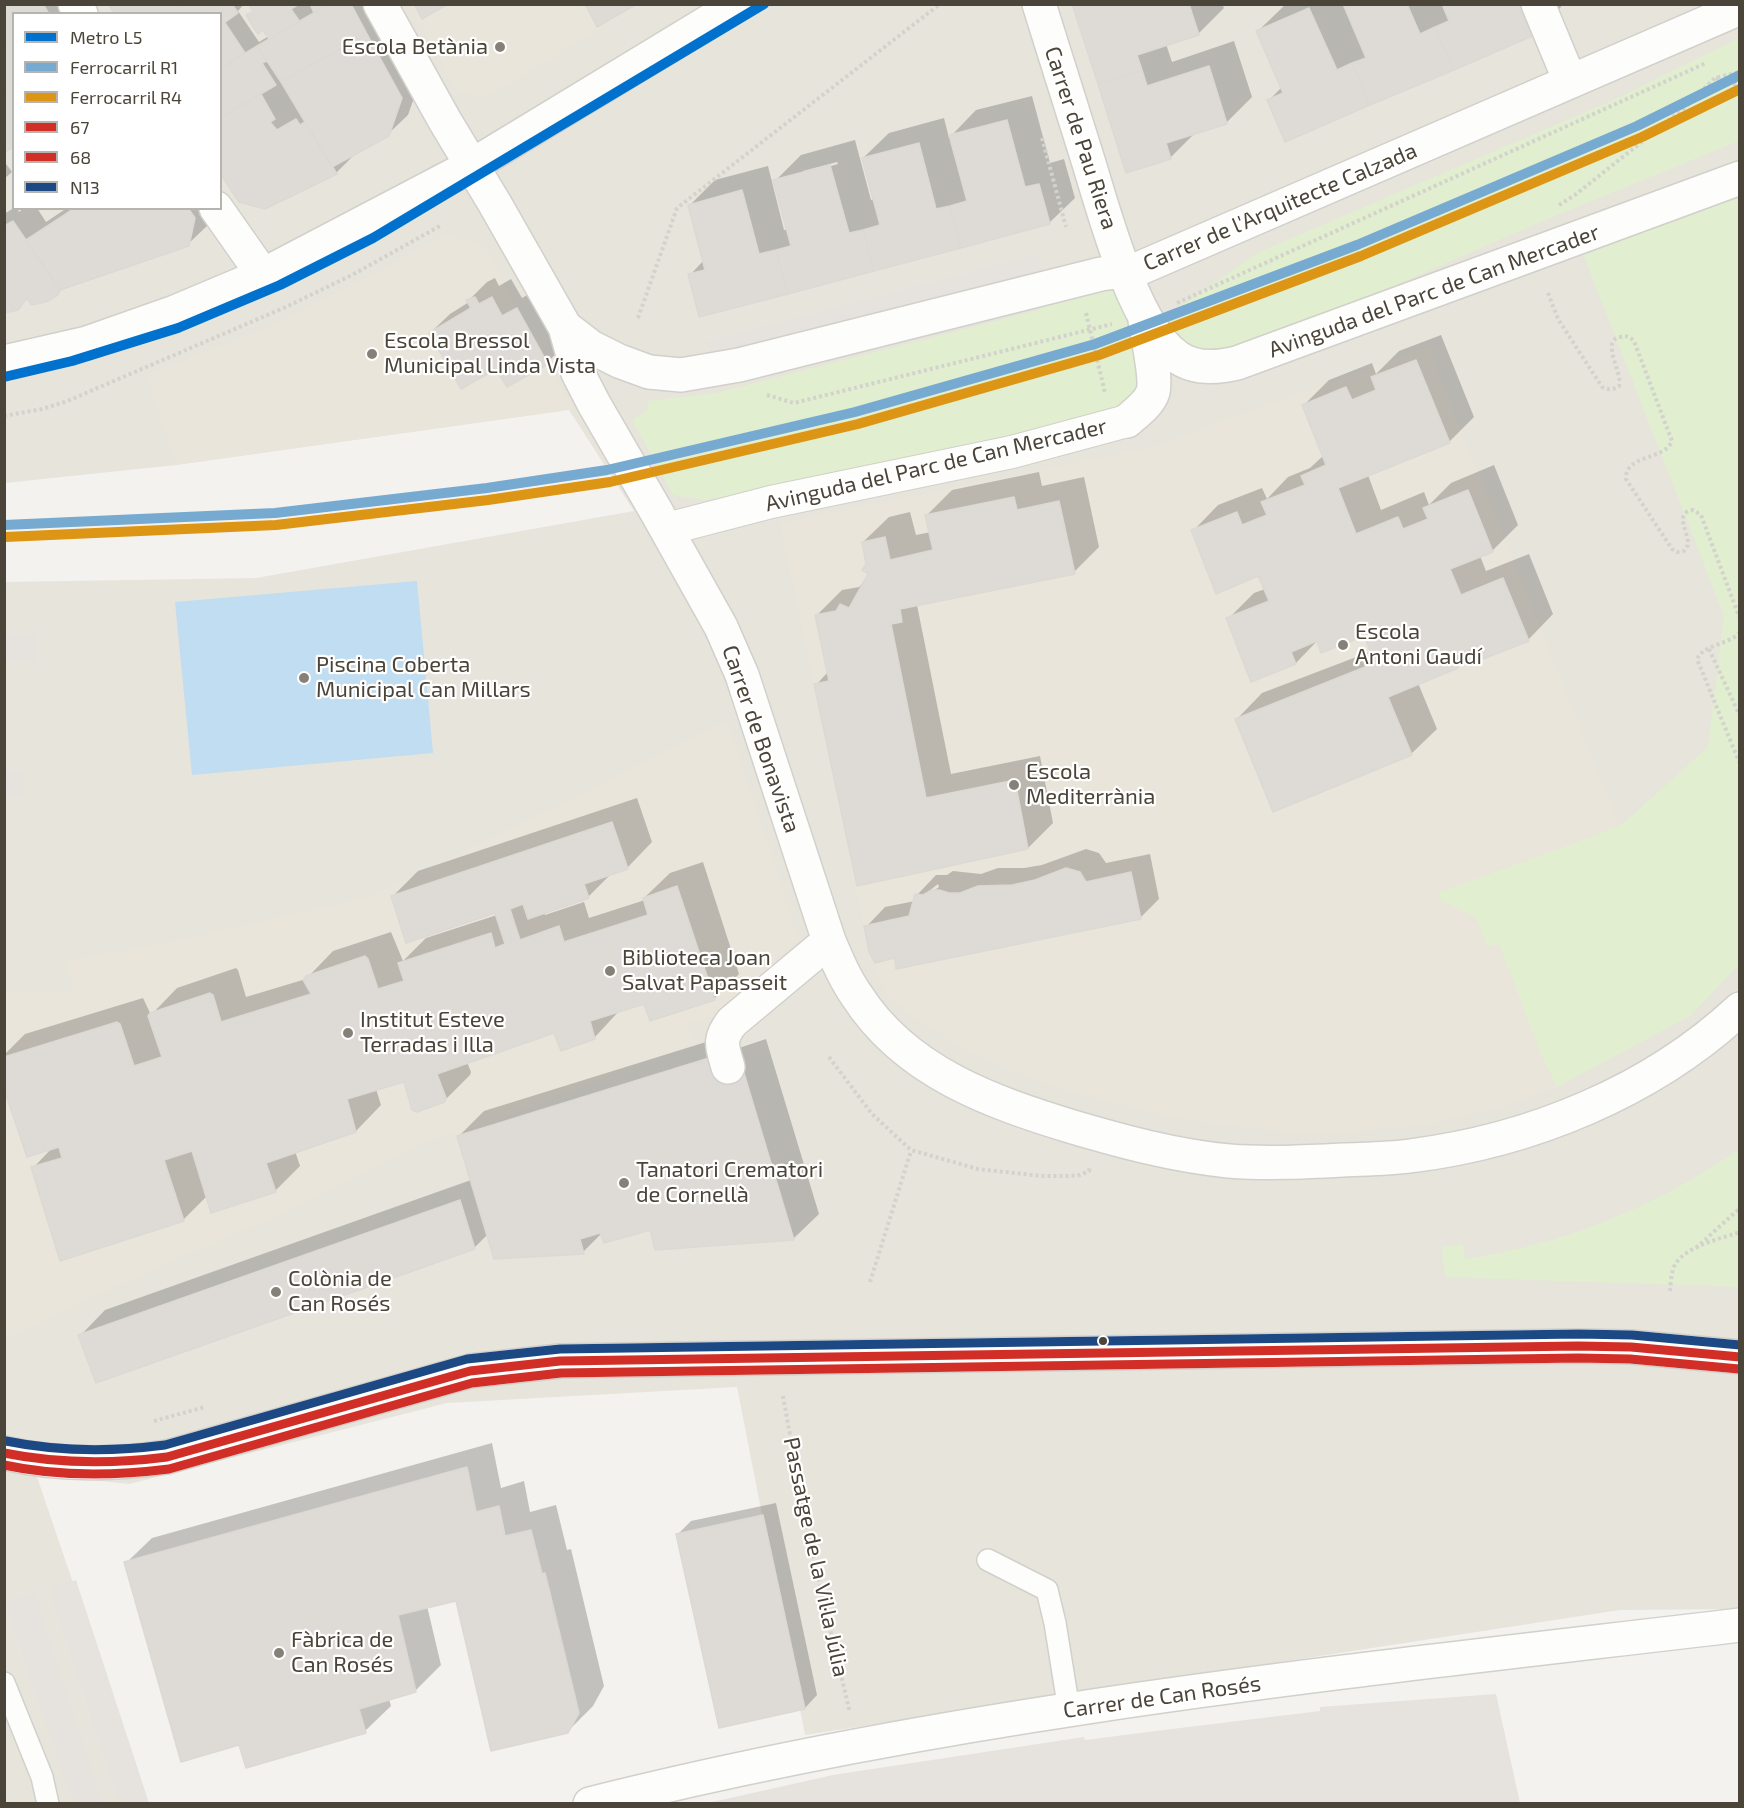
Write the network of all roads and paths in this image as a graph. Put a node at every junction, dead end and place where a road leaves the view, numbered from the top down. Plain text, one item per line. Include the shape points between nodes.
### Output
1 (380, 4) edge
2 (738, 4) edge
3 (940, 4) edge
4 (1039, 4) edge
5 (1538, 4) edge
6 (1720, 11) edge
7 (1712, 61) dead end
8 (1740, 72) edge
9 (1715, 78) junction
10 (1570, 81) junction
11 (1740, 86) edge
12 (471, 166) junction
13 (1740, 178) edge
14 (1558, 206) dead end
15 (217, 210) edge
16 (1124, 272) junction
17 (263, 275) junction
18 (1548, 293) dead end
19 (1084, 303) dead end
20 (1144, 314) junction
21 (638, 318) dead end
22 (565, 327) junction
23 (1090, 330) junction
24 (4, 362) edge
25 (760, 393) dead end
26 (1117, 412) junction
27 (667, 529) junction
28 (1740, 619) edge
29 (1740, 632) edge
30 (1709, 649) junction
31 (1740, 716) edge
32 (1740, 764) edge
33 (829, 941) junction
34 (1740, 1009) edge
35 (829, 1057) dead end
36 (728, 1067) dead end
37 (911, 1150) junction
38 (1092, 1161) dead end
39 (1740, 1208) edge
40 (1740, 1232) edge
41 (1694, 1249) junction
42 (870, 1282) dead end
43 (1670, 1291) dead end
44 (1740, 1357) edge
45 (783, 1396) dead end
46 (4, 1453) edge
47 (987, 1560) dead end
48 (1740, 1625) edge
49 (4, 1683) edge
50 (1069, 1710) junction
51 (851, 1717) dead end
52 (48, 1803) edge
53 (590, 1803) edge

1 - 12 street, Carrer de Bonavista
2 - 12 street
3 - 21 path via 677,208
4 - 16 street, Carrer de Pau Riera
5 - 10 street
6 - 10 street, Carrer de l'Arquitecte Calzada
7 - 20 path
8 - 9 path
9 - 11 path
9 - 14 path via 1683,109
10 - 16 street, Carrer de l'Arquitecte Calzada
12 - 17 street
12 - 22 street, Carrer de Bonavista
13 - 20 street, Avinguda del Parc de Can Mercader via 1222,367 1192,364 1175,356
15 - 17 street
16 - 20 street, Avinguda del Parc de Can Mercader
16 - 22 street, Carrer de l'Arquitecte Calzada via 1101,274 739,365 681,375 649,372 619,361 591,348
17 - 24 street via 87,343
18 - 28 path via 1558,319 1602,387 1615,389 1621,380 1611,344 1627,336 1634,341 1672,441 1667,449 1631,465 1626,479 1677,552 1688,545 1683,514 1698,511
19 - 23 path
20 - 23 path
20 - 26 street, Avinguda del Parc de Can Mercader via 1153,391 1146,404
22 - 27 street, Carrer de Bonavista via 578,373
23 - 25 path via 794,403
23 - 26 path
26 - 27 street, Avinguda del Parc de Can Mercader via 1012,452 771,502
27 - 33 street, Carrer de Bonavista via 721,627 742,675
29 - 30 path
30 - 31 path
30 - 32 path via 1698,655 1698,663
33 - 34 street, Carrer de Bonavista via 857,997 878,1022 927,1067 960,1086 1108,1138 1171,1153 1230,1161 1305,1162 1409,1156 1489,1142 1617,1094 1668,1065
33 - 36 street via 732,1022 721,1042
35 - 37 path via 872,1114
37 - 38 path via 978,1169 1042,1176 1080,1175 1089,1171
37 - 42 path
39 - 41 path
40 - 41 path
41 - 43 path via 1676,1264
44 - 46 street via 1578,1346 560,1361 495,1367 446,1377 167,1457 85,1464
45 - 51 path, Passatge de la Vil·la Júlia via 808,1535
47 - 50 lane via 1047,1590
48 - 50 street, Carrer de Can Rosés via 1180,1692
49 - 52 lane via 42,1777
50 - 53 street, Carrer de Can Rosés via 855,1744

